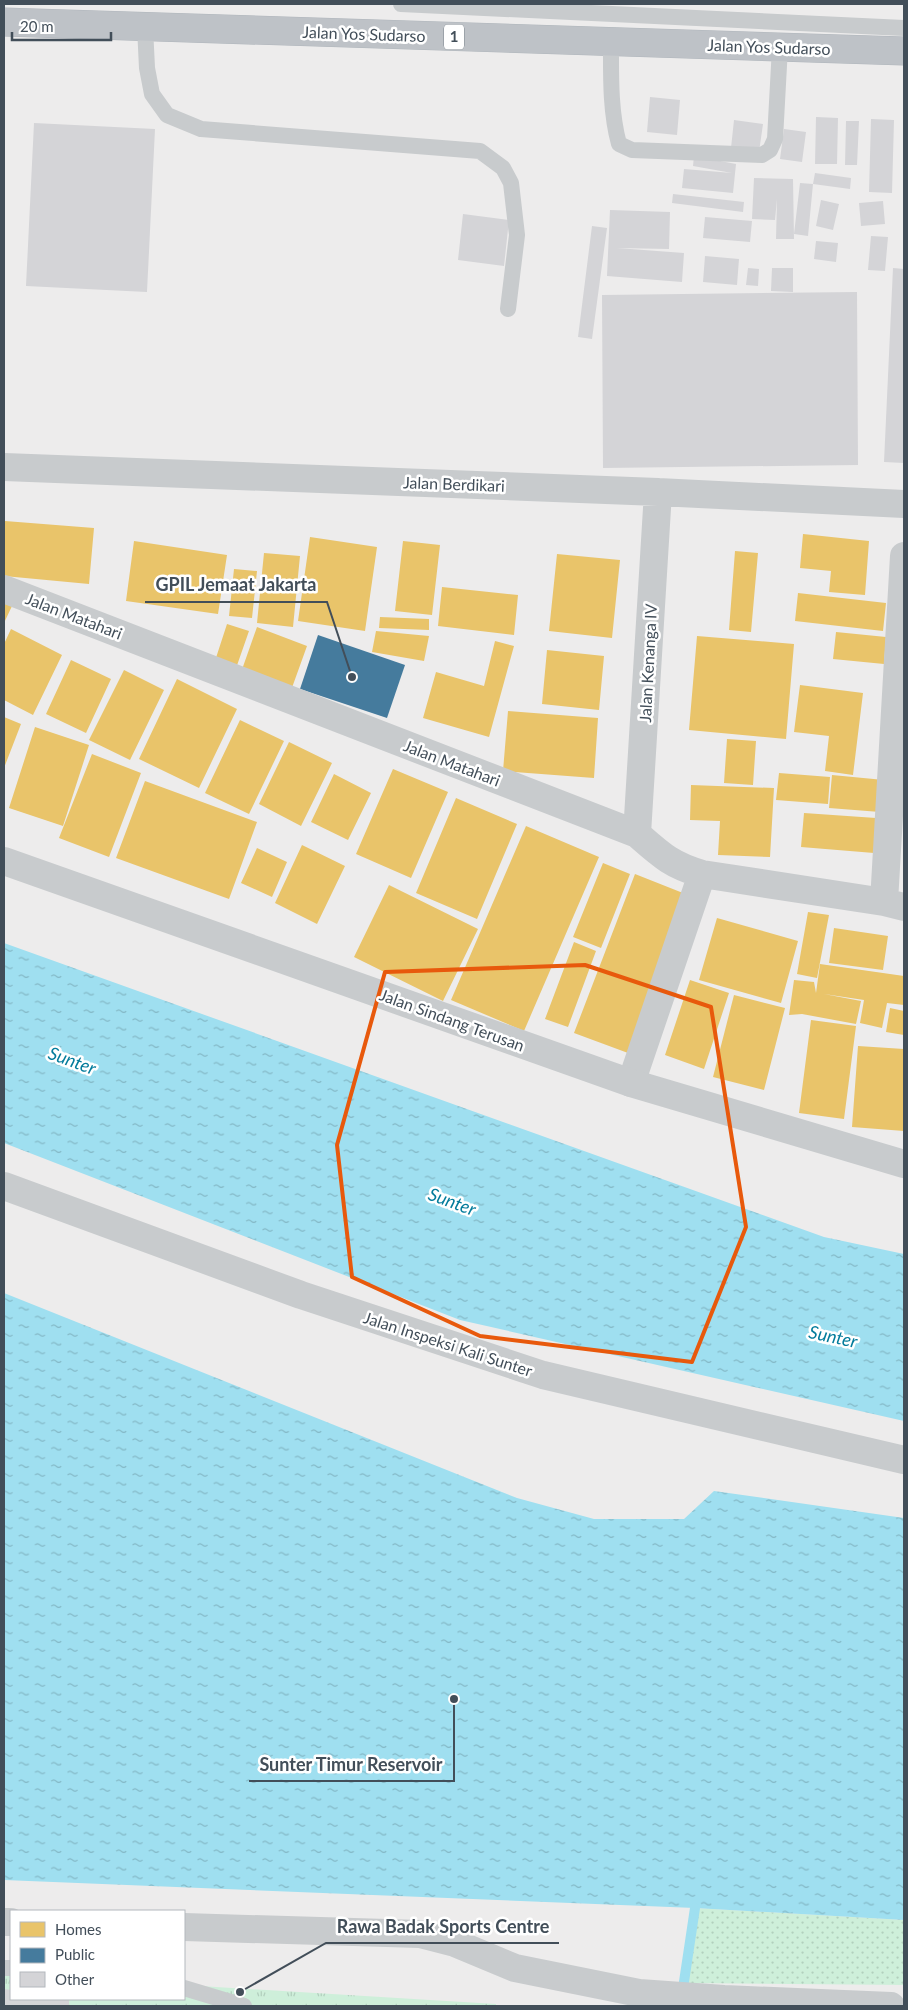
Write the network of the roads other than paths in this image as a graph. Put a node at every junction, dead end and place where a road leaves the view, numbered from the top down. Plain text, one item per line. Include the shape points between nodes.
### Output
1 (401, 4) edge
2 (4, 22) edge
3 (145, 27) junction
4 (904, 28) edge
5 (611, 42) junction
6 (780, 47) junction
7 (904, 51) edge
8 (508, 308) dead end
9 (4, 466) edge
10 (658, 492) junction
11 (904, 504) edge
12 (904, 556) edge
13 (4, 589) edge
14 (638, 834) junction
15 (4, 861) edge
16 (702, 874) junction
17 (894, 905) edge
18 (630, 1083) junction
19 (904, 1164) edge
20 (4, 1186) edge
21 (904, 1460) edge
22 (185, 1927) edge
23 (185, 1988) edge
24 (648, 1998) edge
25 (244, 2006) edge
26 (891, 2006) edge

1 - 4 lane
2 - 3 highway, Jalan Yos Sudarso / 1
3 - 5 highway, Jalan Yos Sudarso / 1
3 - 8 lane via 152,94 167,115 201,128 480,151 503,168 511,183 517,235
5 - 6 highway, Jalan Yos Sudarso / 1
5 - 6 lane via 611,79 619,144 632,150 762,155 770,150 775,139
6 - 7 highway, Jalan Yos Sudarso / 1
9 - 10 street, Jalan Berdikari
10 - 11 street, Jalan Berdikari
10 - 14 street, Jalan Kenanga IV
12 - 17 street
13 - 14 street, Jalan Matahari
14 - 16 street, Jalan Matahari via 680,868
15 - 18 street, Jalan Sindang Terusan
16 - 17 street, Jalan Matahari
16 - 18 street
18 - 19 street, Jalan Sindang Terusan
20 - 21 street, Jalan Inspeksi Kali Sunter via 301,1295 543,1375
22 - 24 street via 420,1934 455,1943 515,1968
23 - 25 lane
24 - 26 street

